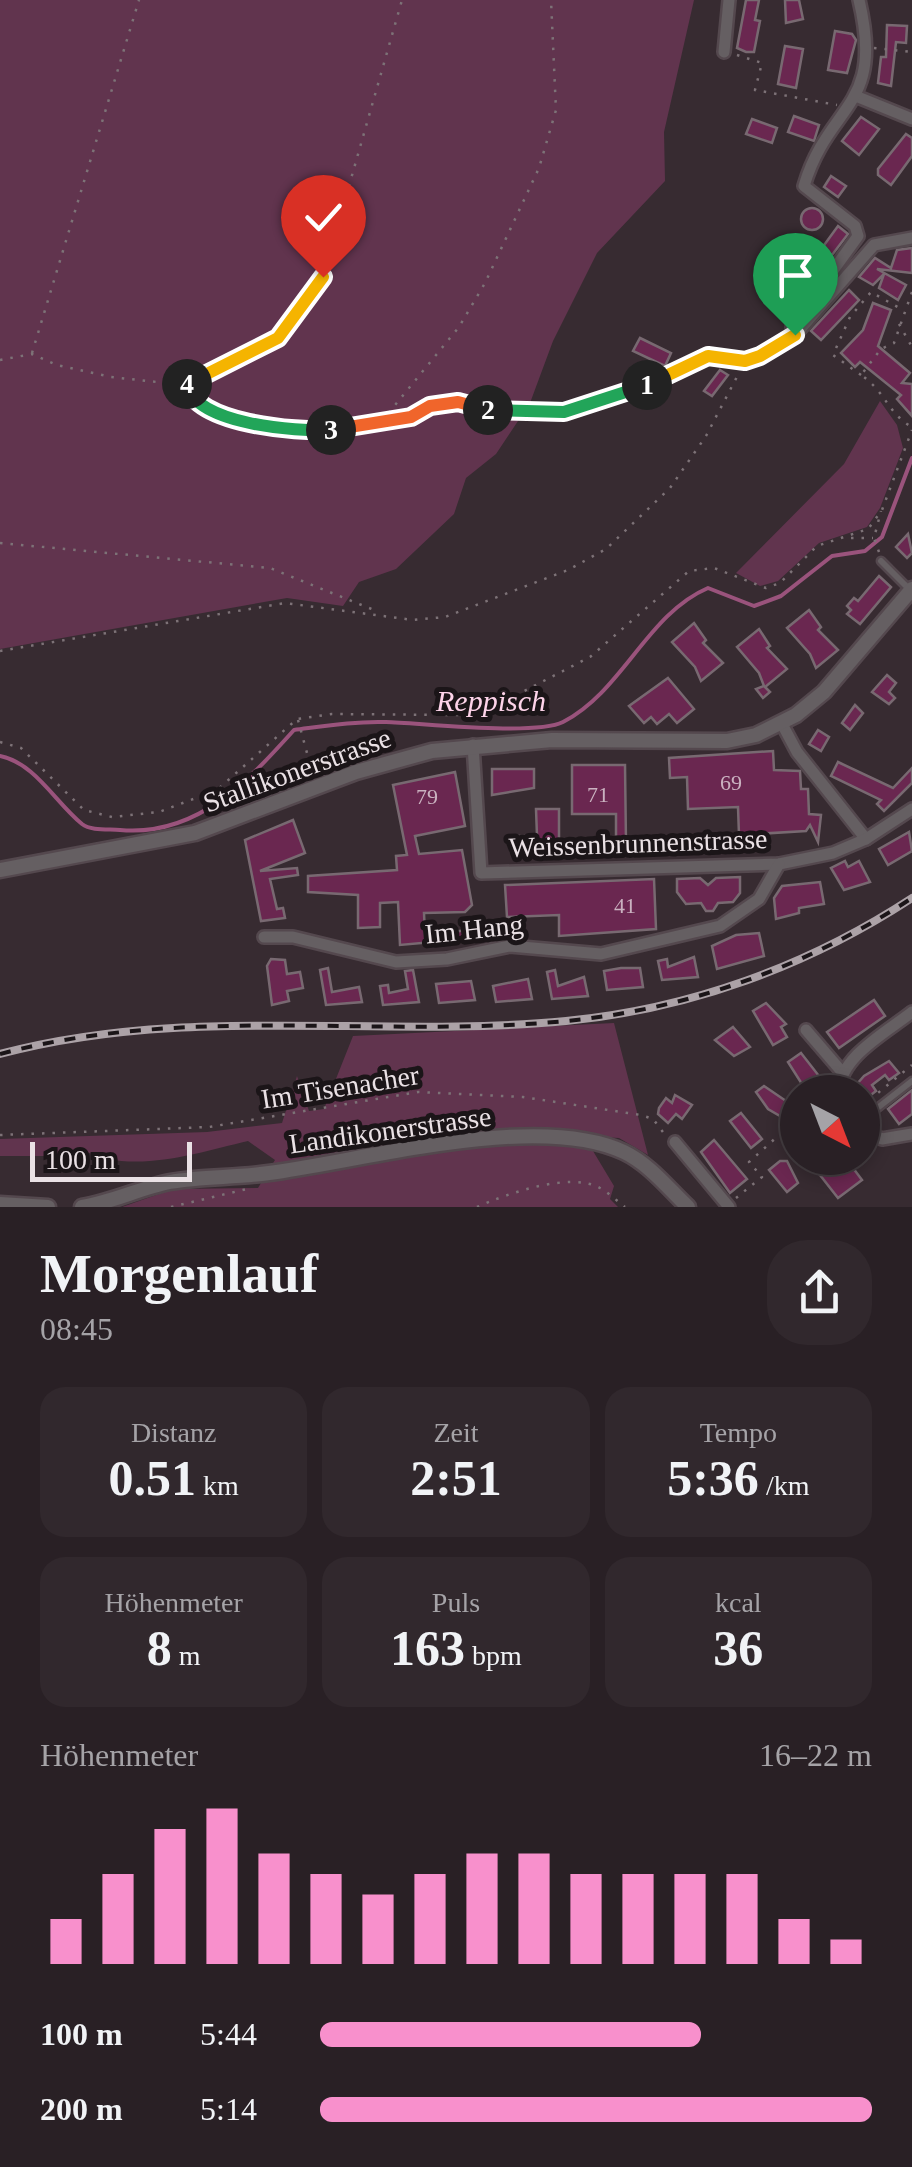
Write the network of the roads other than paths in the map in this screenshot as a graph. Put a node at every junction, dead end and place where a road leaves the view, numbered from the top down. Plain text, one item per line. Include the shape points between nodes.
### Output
1 (729, 0) edge
2 (860, 0) edge
3 (724, 52) road end
4 (858, 97) junction
5 (912, 119) edge
6 (912, 238) edge
7 (792, 327) dead end
8 (644, 386) road end
9 (881, 558) road end
10 (912, 590) edge
11 (781, 722) junction
12 (473, 745) junction
13 (912, 809) edge
14 (866, 839) junction
15 (779, 864) junction
16 (0, 870) edge
17 (264, 937) dead end
18 (912, 1012) edge
19 (806, 1030) dead end
20 (831, 1075) edge
21 (848, 1075) edge
22 (912, 1081) edge
23 (880, 1106) edge
24 (912, 1134) edge
25 (880, 1138) edge
26 (675, 1142) road end
27 (0, 1204) edge
28 (728, 1206) edge
29 (48, 1207) edge
30 (82, 1207) edge
31 (688, 1207) edge

1 - 3 street
2 - 4 street via 868,48
4 - 5 street
4 - 7 street via 804,186 855,226 858,236
6 - 8 street via 874,245 775,350 745,361 708,356
9 - 10 lane
10 - 11 street, Stallikonerstrasse via 824,692
11 - 12 street, Stallikonerstrasse via 727,741
11 - 14 street
12 - 15 street, Weissenbrunnenstrasse via 480,872
12 - 16 street, Stallikonerstrasse via 356,772 194,833
13 - 14 street, Weissenbrunnenstrasse
14 - 15 street, Weissenbrunnenstrasse
15 - 17 street, Im Hang via 758,899 720,926 602,954 510,946 396,962 293,937
18 - 21 street
19 - 20 street
22 - 23 lane
24 - 25 street
26 - 28 street
27 - 29 street
30 - 31 street, Landikonerstrasse via 178,1181 446,1143 526,1139 622,1152

